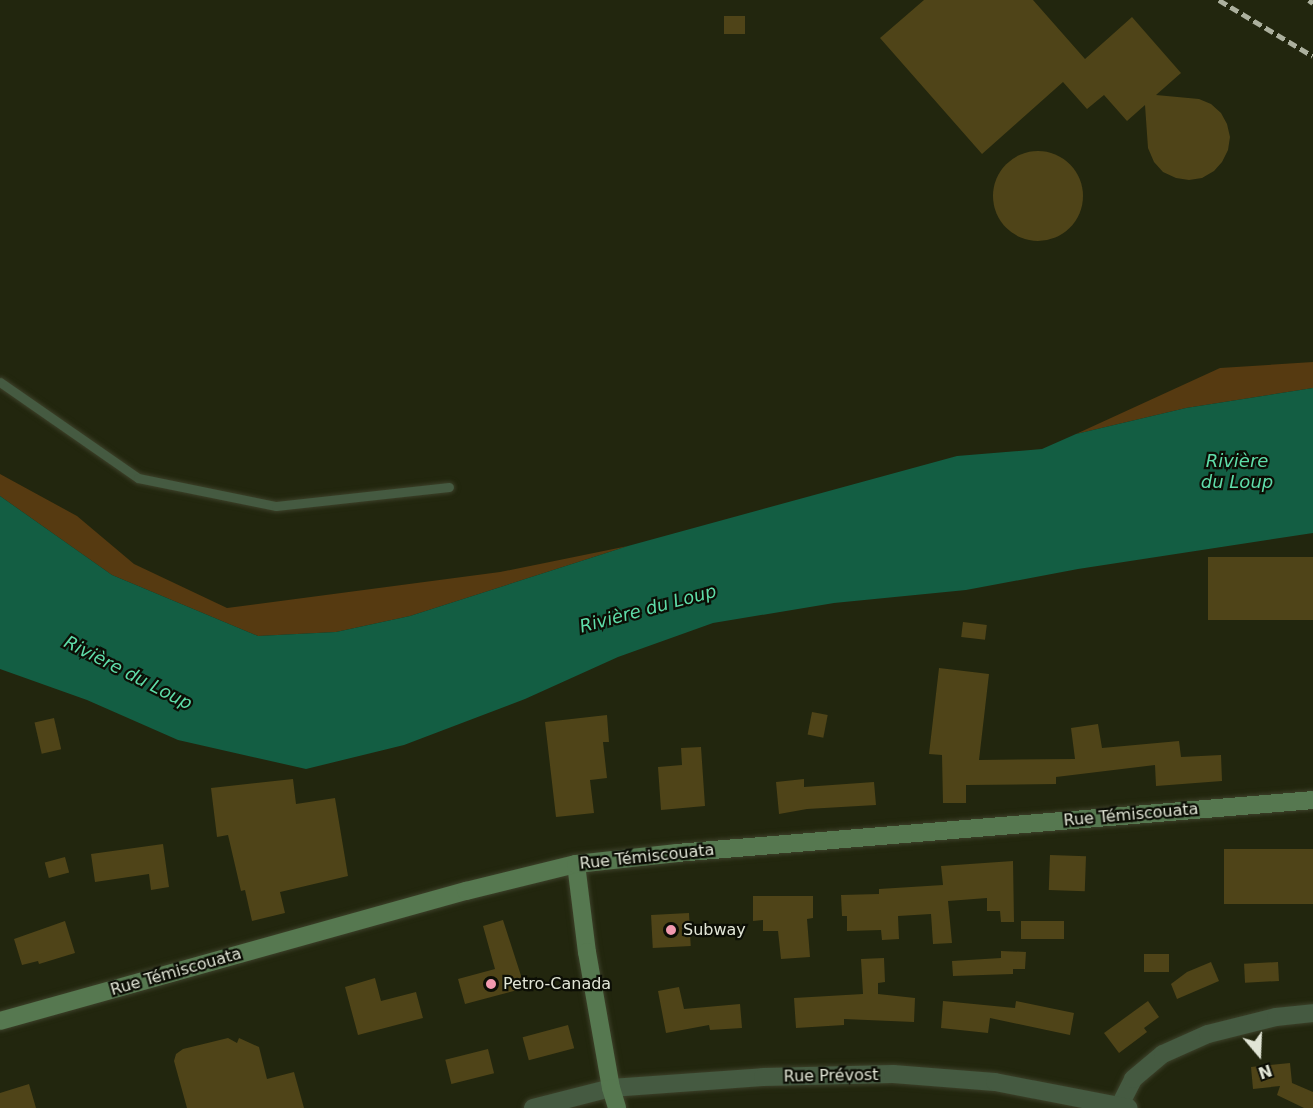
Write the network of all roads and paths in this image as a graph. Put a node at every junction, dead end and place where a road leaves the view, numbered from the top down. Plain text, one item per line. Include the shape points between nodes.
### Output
1 (0, 382) edge
2 (449, 488) dead end
3 (1313, 800) edge
4 (576, 864) junction
5 (1313, 1013) edge
6 (0, 1021) edge
7 (611, 1088) junction
8 (1124, 1107) edge
9 (533, 1108) edge
10 (617, 1108) edge

1 - 2 lane via 138,478 276,506
3 - 4 main road, Rue Témiscouata
4 - 6 main road, Rue Témiscouata
4 - 7 main road
5 - 8 street via 1276,1017 1208,1034 1163,1054 1133,1079
7 - 8 street, Rue Prévost via 763,1077 892,1074 995,1082
7 - 9 street, Rue Prévost
7 - 10 main road

